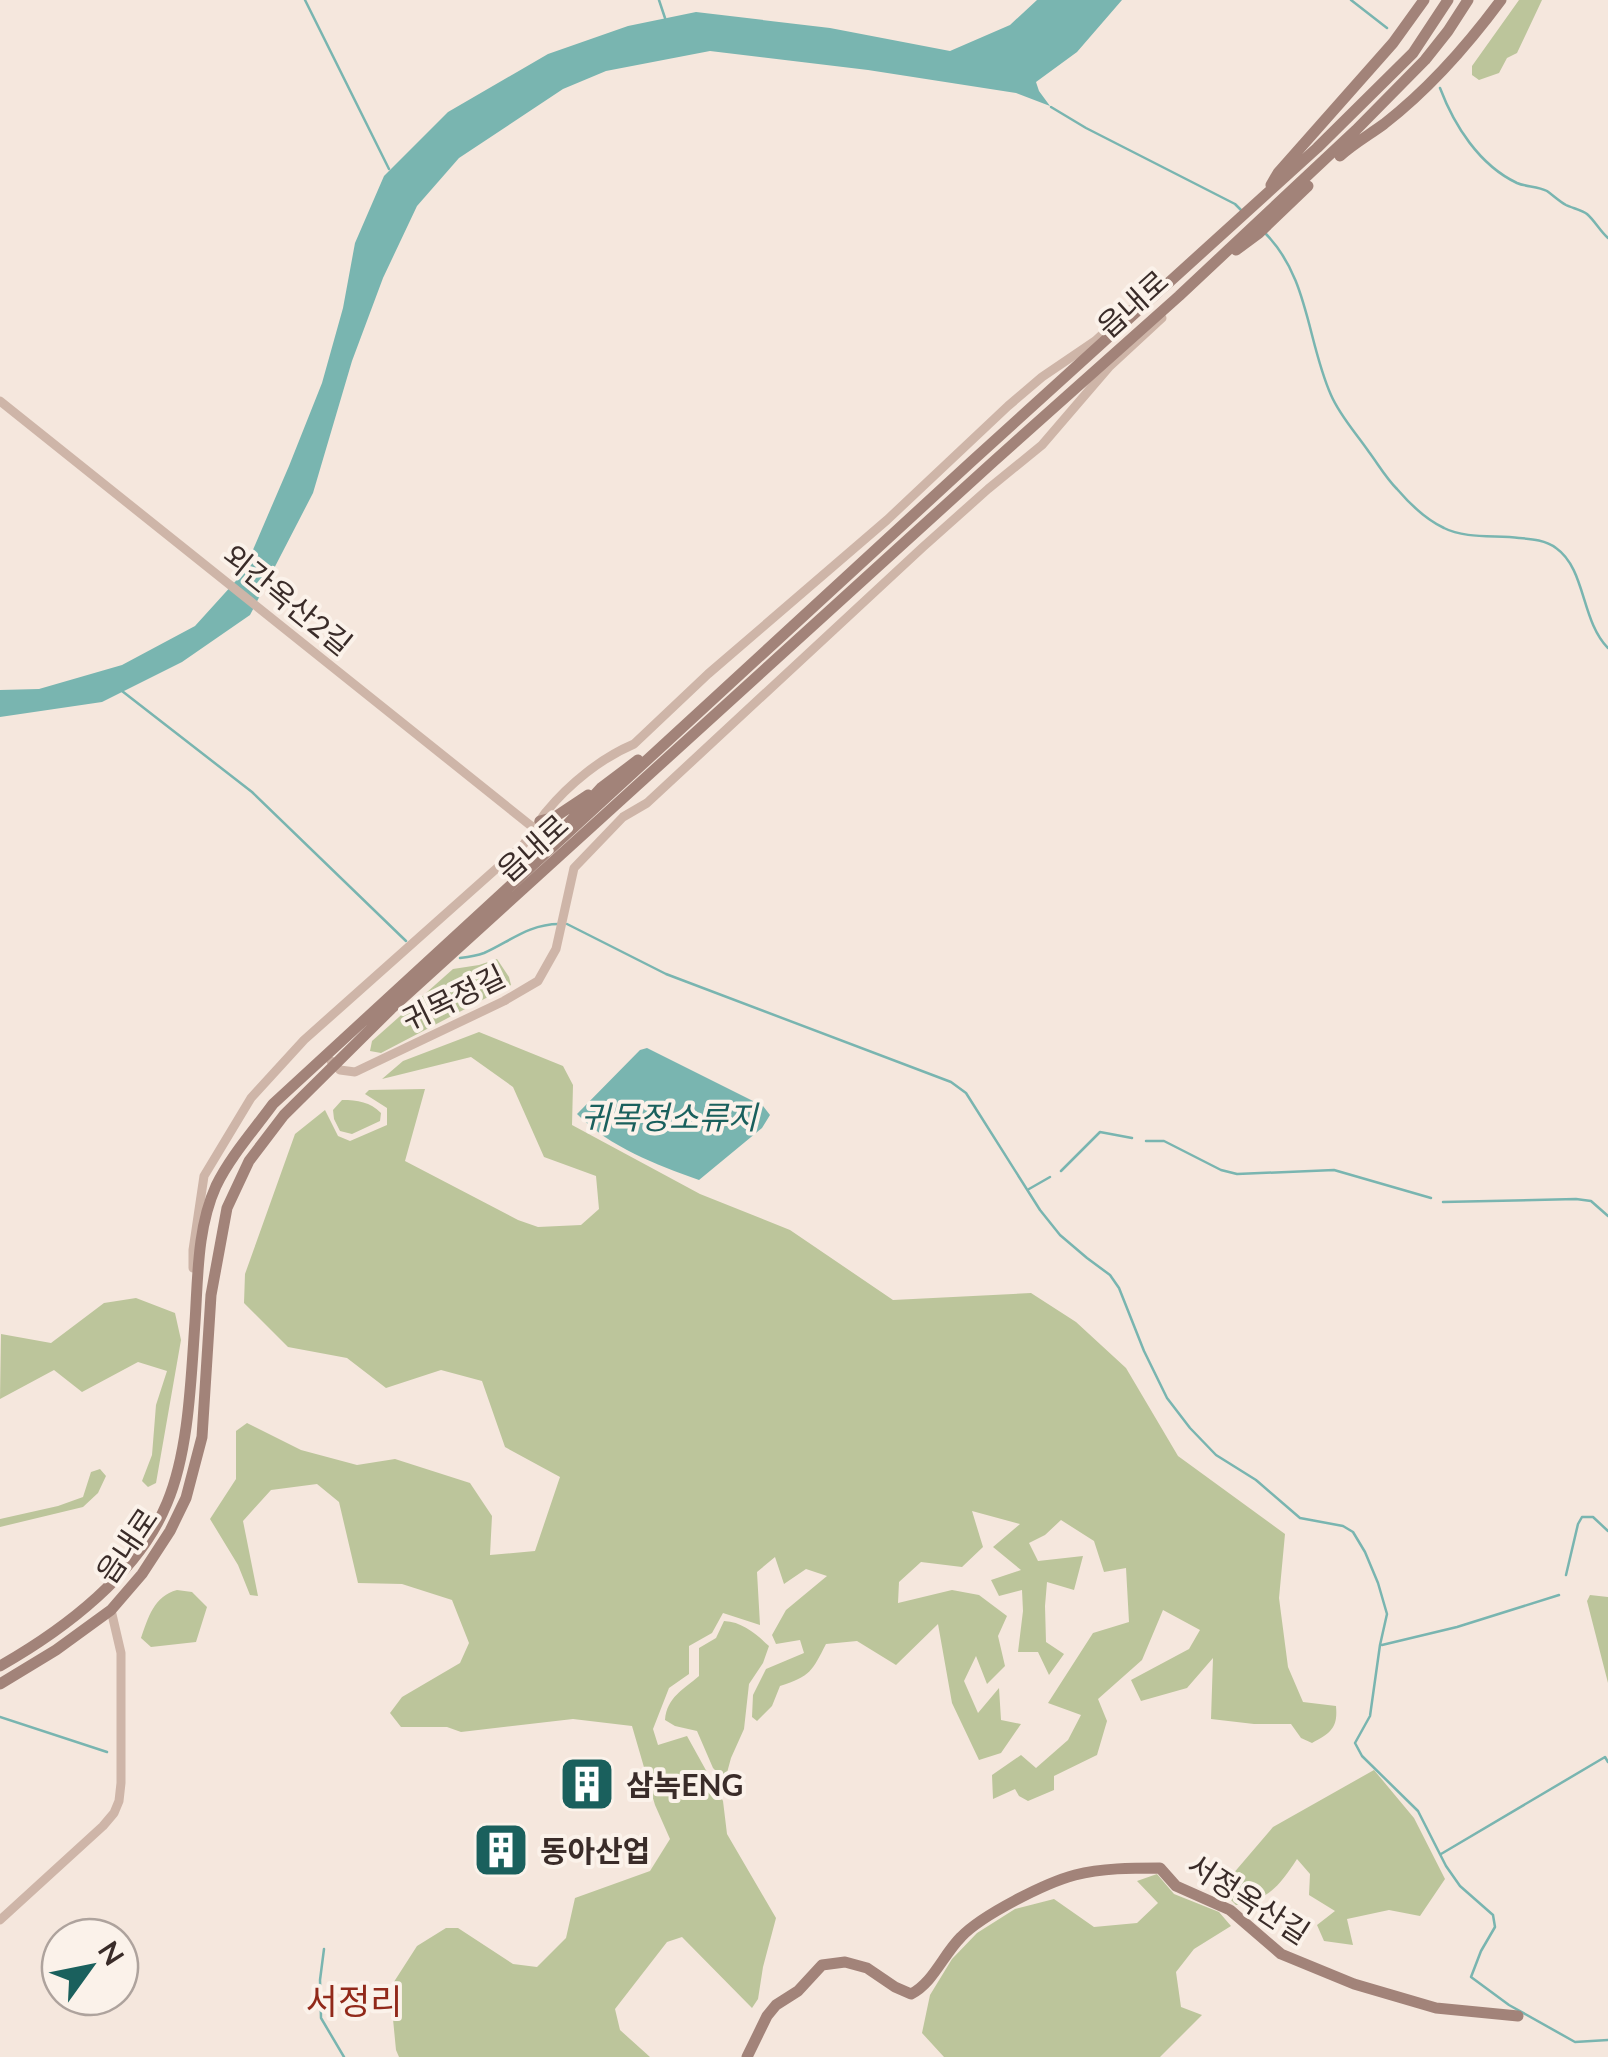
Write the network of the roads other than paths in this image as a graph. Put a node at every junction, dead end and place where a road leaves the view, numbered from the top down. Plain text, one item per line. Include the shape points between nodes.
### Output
1 (1424, 0) edge
2 (1448, 0) edge
3 (1468, 0) edge
4 (1501, 0) edge
5 (1266, 194) junction
6 (1192, 284) junction
7 (1143, 307) junction
8 (0, 401) edge
9 (652, 755) junction
10 (600, 788) junction
11 (538, 825) junction
12 (548, 842) junction
13 (330, 1060) junction
14 (196, 1312) junction
15 (100, 1596) junction
16 (111, 1610) junction
17 (0, 1666) edge
18 (0, 1684) edge
19 (0, 1920) edge
20 (1518, 2016) dead end
21 (748, 2057) edge

1 - 5 street
2 - 5 street, 읍내로 via 1412,53
3 - 6 street, 읍내로 via 1394,93
4 - 6 street via 1433,80
5 - 7 street, 읍내로
6 - 13 street, 읍내로
6 - 13 street, 귀목정길 via 1042,446 571,864 556,949 538,981 355,1072
7 - 9 street, 읍내로
7 - 11 street via 1129,310 1008,406 634,744 584,775
8 - 11 street, 외간옥산2길
9 - 10 street
9 - 12 street, 읍내로
10 - 11 street
10 - 12 street
11 - 12 street, 외간옥산2길
11 - 14 street via 304,1040 251,1098 204,1176 193,1250
12 - 13 street, 읍내로
13 - 14 street, 읍내로 via 273,1104 216,1186 200,1248
13 - 16 street, 읍내로 via 250,1161 227,1208 211,1295 195,1468 155,1556
14 - 15 street, 읍내로 via 186,1434 169,1500 146,1542
15 - 16 street
15 - 17 street, 읍내로
16 - 18 street
16 - 19 street, 읍내로 via 121,1653 119,1801 87,1843
20 - 21 street, 서정옥산길 via 1436,2008 1354,1984 1281,1954 1230,1910 1176,1886 1160,1868 1138,1868 1074,1875 1010,1903 971,1927 911,1994 867,1968 822,1965 767,2016

